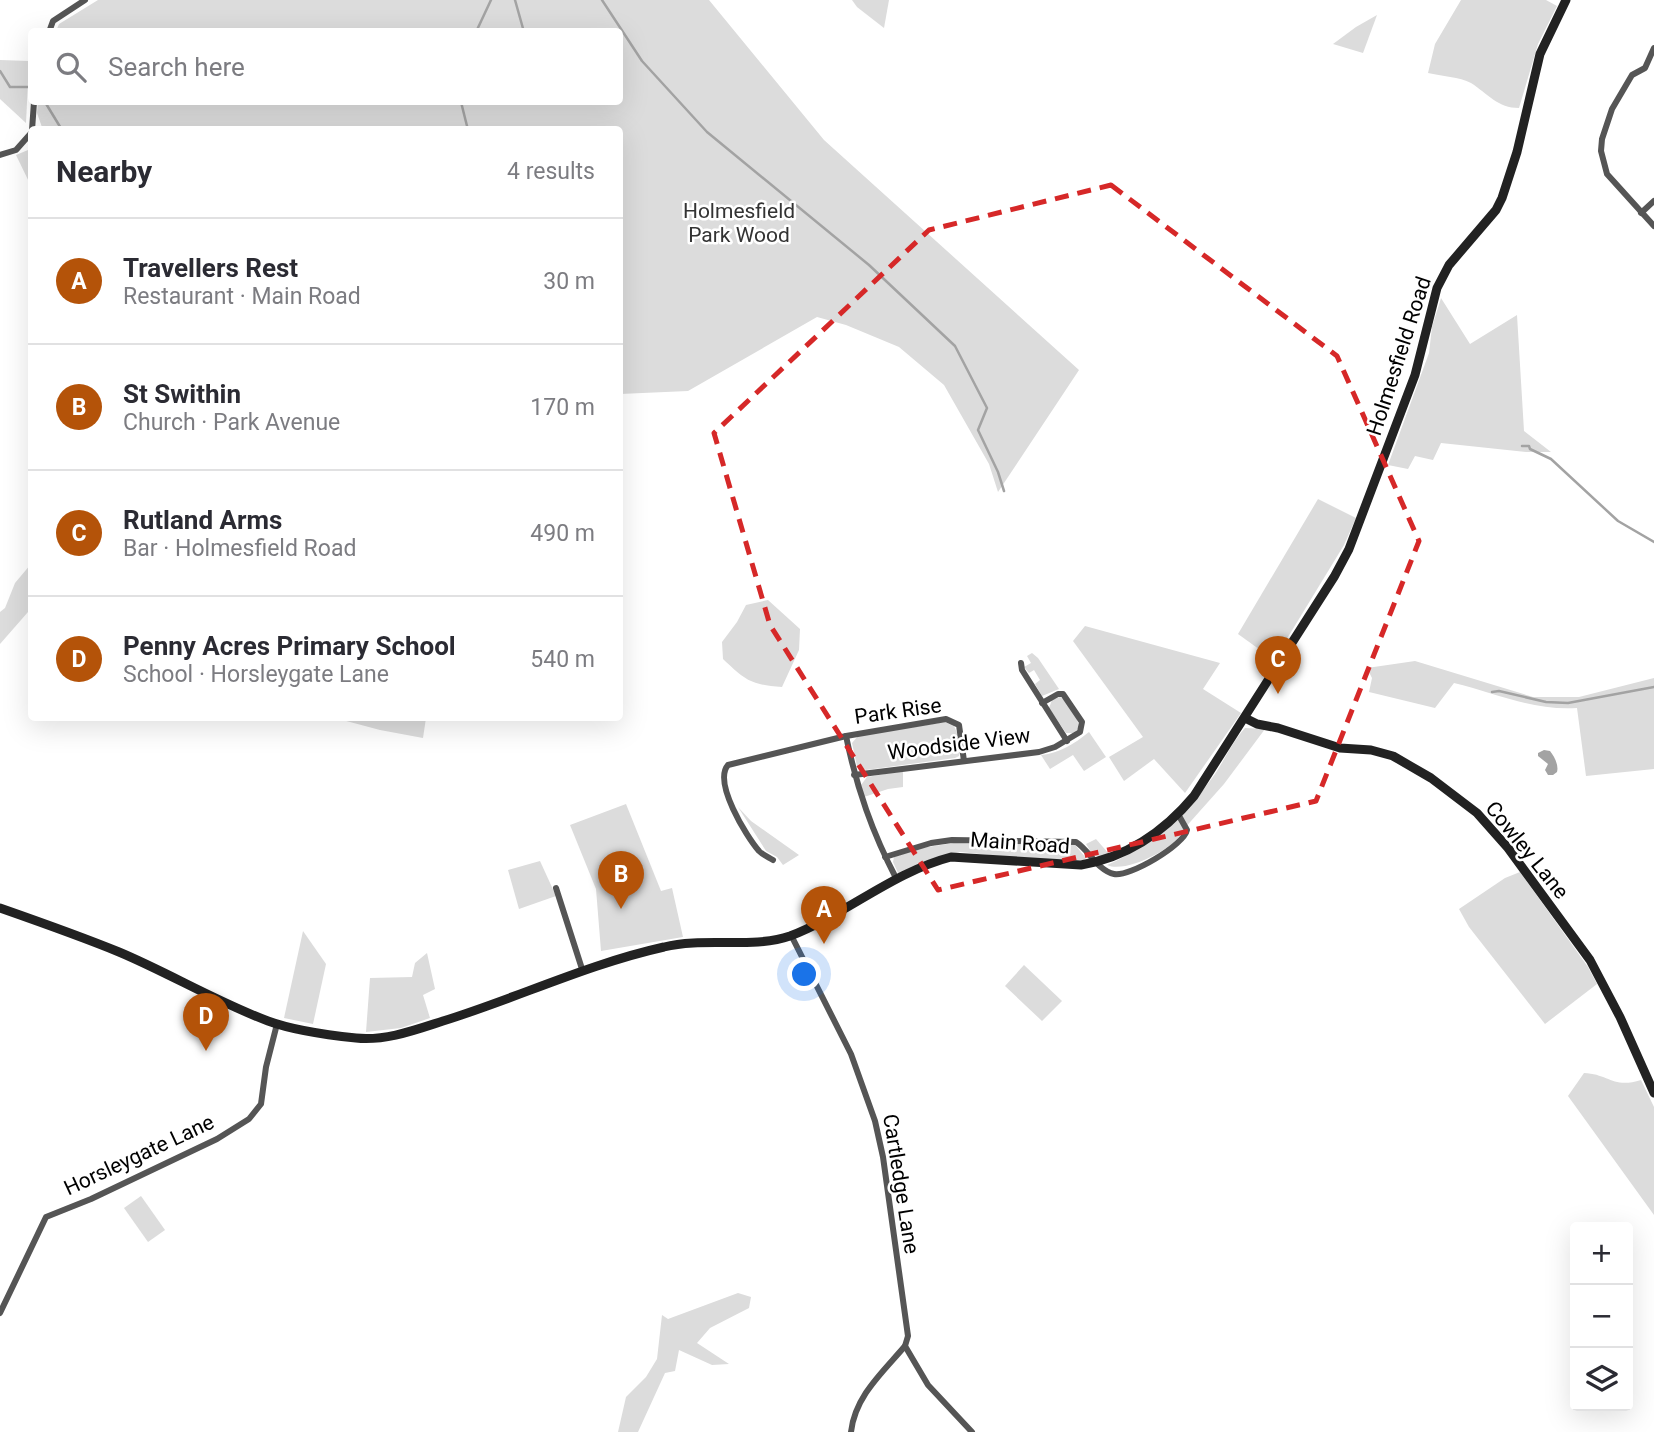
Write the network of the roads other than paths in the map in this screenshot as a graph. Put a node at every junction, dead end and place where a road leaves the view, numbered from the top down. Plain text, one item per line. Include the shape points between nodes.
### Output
1 (85, 0) edge
2 (1566, 0) edge
3 (51, 28) edge
4 (1654, 48) edge
5 (1645, 68) junction
6 (1654, 71) edge
7 (34, 105) edge
8 (32, 126) edge
9 (28, 136) edge
10 (0, 155) edge
11 (1654, 201) edge
12 (1641, 213) junction
13 (1654, 226) edge
14 (1021, 663) dead end
15 (1042, 703) junction
16 (1245, 718) junction
17 (846, 736) junction
18 (1067, 741) junction
19 (964, 761) junction
20 (854, 775) junction
21 (1178, 814) junction
22 (885, 858) junction
23 (774, 860) dead end
24 (1097, 862) junction
25 (897, 880) junction
26 (556, 888) dead end
27 (0, 908) edge
28 (791, 935) junction
29 (583, 972) junction
30 (277, 1024) junction
31 (1654, 1093) edge
32 (0, 1313) edge
33 (905, 1346) junction
34 (851, 1432) edge
35 (972, 1432) edge

1 - 3 street
2 - 16 main road, Holmesfield Road via 1540,54 1502,198 1449,265 1437,288 1415,375 1349,550
4 - 5 street
5 - 6 street
5 - 12 street via 1632,75 1612,109 1601,151 1606,174
7 - 8 street
9 - 10 street via 16,150
11 - 12 street
12 - 13 street
14 - 15 street, Woodside View
15 - 18 street, Woodside View
15 - 18 street, Woodside View via 1063,694 1079,716 1080,732
16 - 21 main road, Main Road
16 - 31 main road, Cowley Lane via 1340,748 1393,756 1477,813 1590,960
17 - 19 street, Park Rise via 952,720 959,725
17 - 20 street
17 - 23 street, Park Rise via 725,768 723,781 737,816 757,848
18 - 19 street, Woodside View via 1039,752
19 - 20 street, Woodside View
20 - 22 street
21 - 24 main road, Main Road via 1150,839
21 - 24 street, Main Road via 1186,835 1161,855 1119,874
22 - 24 street via 931,843 984,839 1076,842
22 - 25 street
24 - 25 main road, Main Road via 1064,865 951,857
25 - 28 main road, Main Road
26 - 29 street
27 - 30 main road, Main Road via 119,952
28 - 29 main road, Main Road via 679,944
28 - 33 street, Cartledge Lane via 851,1054 875,1121 908,1336
29 - 30 main road, Main Road via 389,1036 358,1038
30 - 32 street, Horsleygate Lane via 257,1113 218,1139 46,1217
33 - 34 street via 864,1397
33 - 35 street, Cartledge Lane via 928,1385

